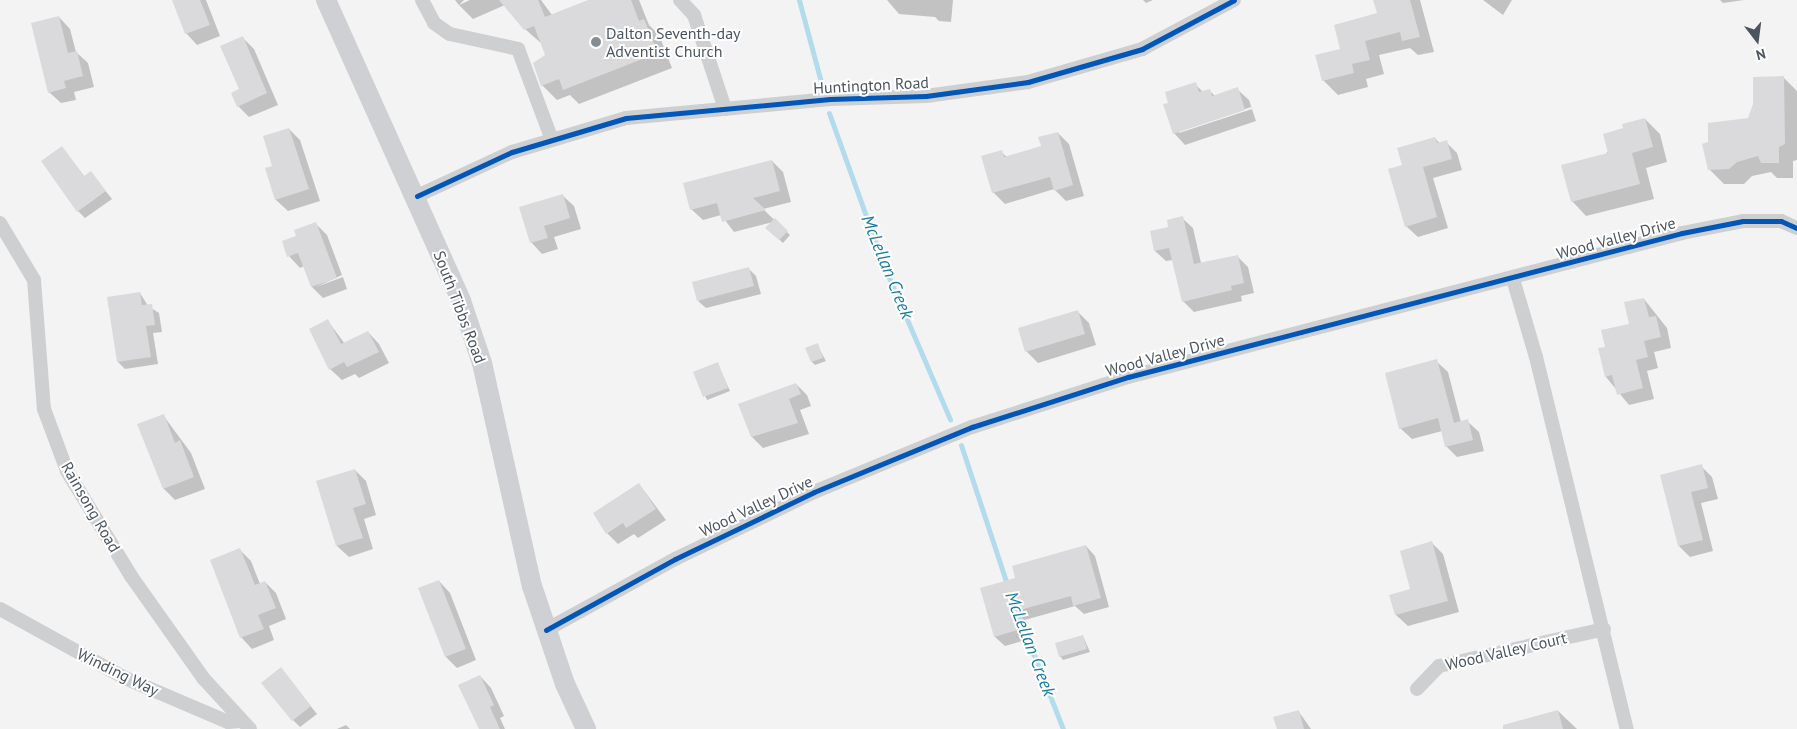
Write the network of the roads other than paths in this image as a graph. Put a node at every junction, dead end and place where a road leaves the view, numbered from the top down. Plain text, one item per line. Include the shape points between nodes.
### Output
1 (326, 0) edge
2 (422, 0) edge
3 (680, 0) edge
4 (1234, 0) edge
5 (726, 109) junction
6 (552, 140) junction
7 (417, 196) junction
8 (0, 223) edge
9 (1797, 228) edge
10 (1513, 278) junction
11 (0, 610) edge
12 (1604, 629) junction
13 (546, 630) junction
14 (1417, 689) dead end
15 (245, 725) edge
16 (586, 729) edge
17 (1627, 729) edge

1 - 7 street, South Tibbs Road
2 - 6 street via 434,23 450,34 518,49
3 - 5 street via 694,15
4 - 5 street, Huntington Road via 1142,49 1028,82 926,96 830,99
5 - 6 street, Huntington Road via 626,118
6 - 7 street, Huntington Road via 512,152
7 - 13 street, South Tibbs Road via 461,301 482,362 512,504
8 - 15 street, Rainsong Road via 34,280 44,409 67,471 131,576 204,679
9 - 10 street, Wood Valley Drive via 1781,222 1743,221 1682,233
10 - 12 street
10 - 13 street, Wood Valley Drive via 1128,377 972,427 796,501 674,559
11 - 15 street, Winding Way via 125,678 228,722
12 - 14 street, Wood Valley Court via 1439,666
12 - 17 street
13 - 16 street, South Tibbs Road via 565,684

